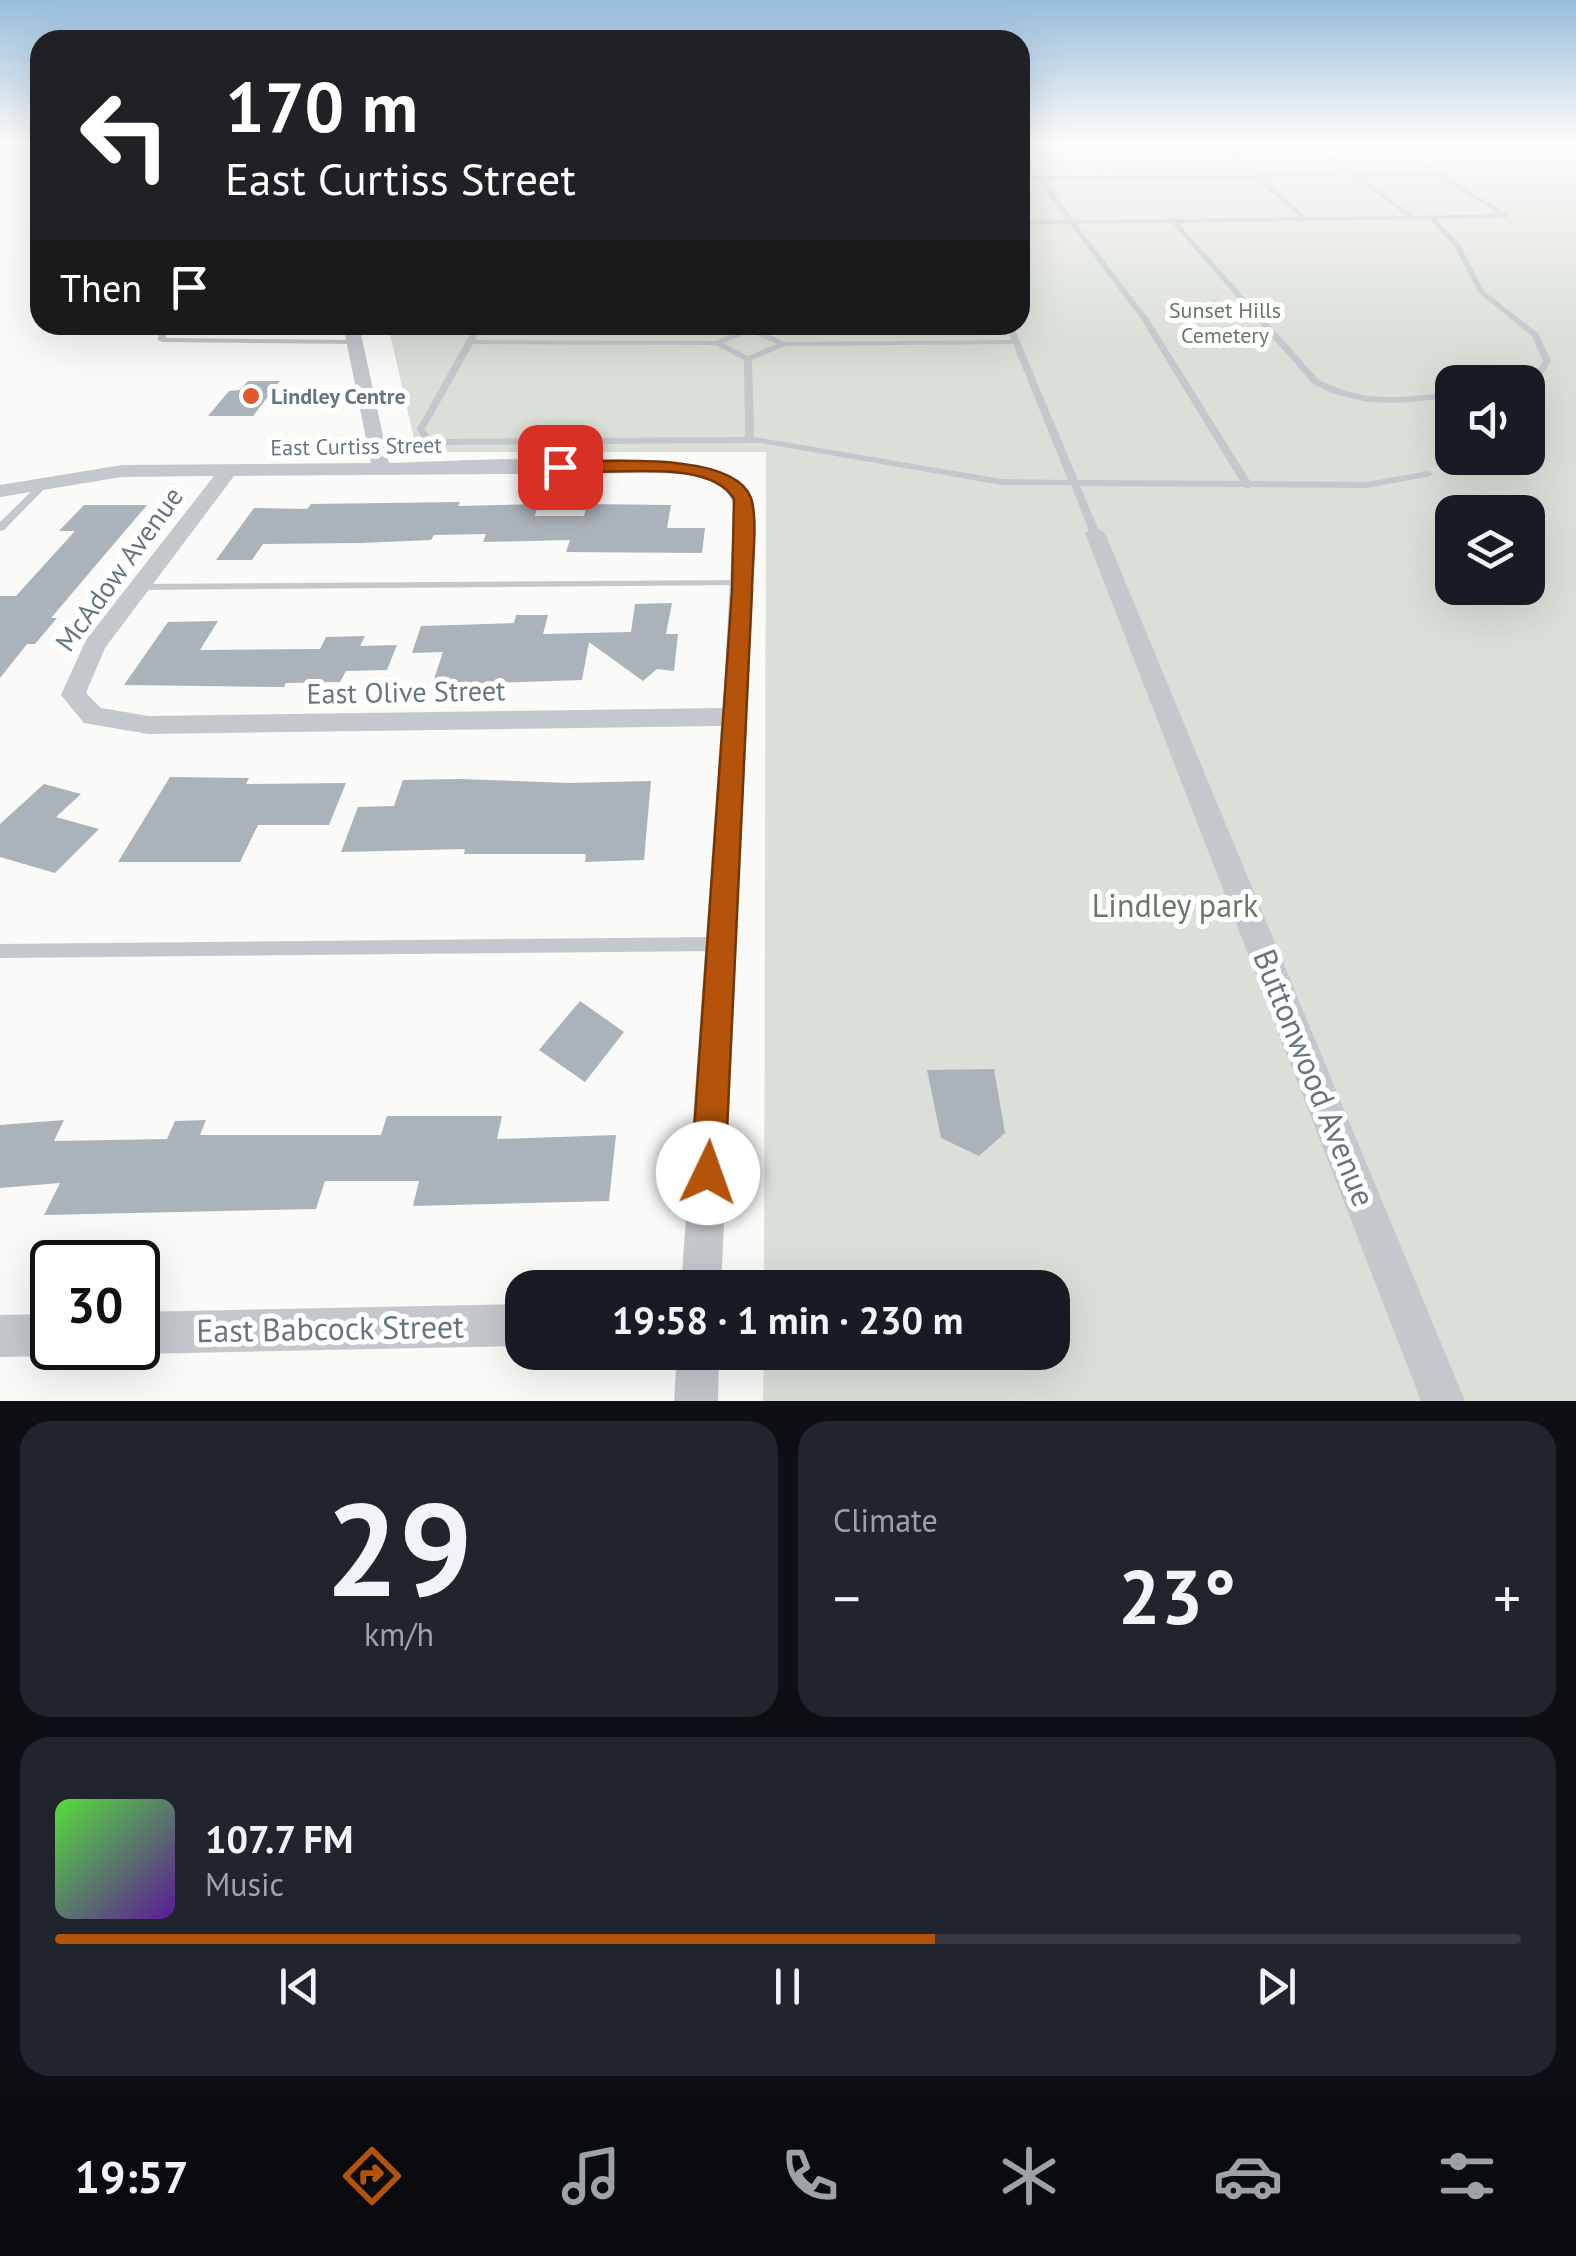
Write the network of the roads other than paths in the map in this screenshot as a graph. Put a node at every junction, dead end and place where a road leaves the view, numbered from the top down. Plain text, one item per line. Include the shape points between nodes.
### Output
1 (1062, 209) edge
2 (1295, 209) edge
3 (1403, 209) edge
4 (1495, 209) edge
5 (1412, 216) junction
6 (1430, 216) junction
7 (1305, 218) junction
8 (1172, 219) junction
9 (1070, 220) junction
10 (1030, 222) edge
11 (162, 335) edge
12 (321, 335) edge
13 (353, 335) edge
14 (474, 335) edge
15 (732, 335) edge
16 (766, 335) edge
17 (1013, 335) edge
18 (470, 342) junction
19 (717, 342) junction
20 (1016, 342) junction
21 (784, 344) junction
22 (748, 359) junction
23 (1545, 365) edge
24 (1435, 397) edge
25 (750, 440) junction
26 (381, 468) junction
27 (228, 470) junction
28 (1428, 474) dead end
29 (47, 480) junction
30 (1075, 484) junction
31 (1248, 486) junction
32 (0, 491) edge
33 (0, 528) edge
34 (1095, 533) joint
35 (742, 583) junction
36 (139, 587) junction
37 (83, 706) joint
38 (734, 717) junction
39 (721, 944) junction
40 (0, 951) edge
41 (702, 1270) edge
42 (505, 1325) edge
43 (160, 1333) edge
44 (30, 1335) edge
45 (0, 1336) edge
46 (697, 1370) edge
47 (696, 1401) edge
48 (1443, 1401) edge

1 - 9 lane
2 - 7 lane
3 - 5 lane
4 - 6 lane via 1506,216
5 - 6 lane
5 - 7 lane
6 - 23 lane via 1457,245 1481,292 1535,335
7 - 8 lane
8 - 9 lane
8 - 24 lane via 1316,382 1370,403
9 - 10 lane
9 - 31 lane via 1144,318
11 - 12 lane via 162,340
13 - 26 street
14 - 18 lane
15 - 19 lane
16 - 21 lane
17 - 20 lane
18 - 19 lane
18 - 25 lane via 421,429 427,439
19 - 22 lane
20 - 21 lane
20 - 30 lane
21 - 22 lane
22 - 25 lane
25 - 30 lane via 1002,482
26 - 27 street, East Curtiss Street
26 - 35 street, East Curtiss Street via 685,467 736,489 743,499
27 - 29 street, East Curtiss Street
27 - 36 street, McAdow Avenue
28 - 31 lane via 1366,485
29 - 32 street, East Curtiss Street
29 - 33 lane
30 - 31 lane
30 - 34 lane
34 - 48 street, Buttonwood Avenue
35 - 36 lane
35 - 38 street
36 - 37 street, McAdow Avenue via 80,672 74,695
37 - 38 street, East Olive Street via 93,716 148,725
38 - 39 street
39 - 40 lane
39 - 41 street
42 - 43 street, East Babcock Street
44 - 45 street
46 - 47 street

